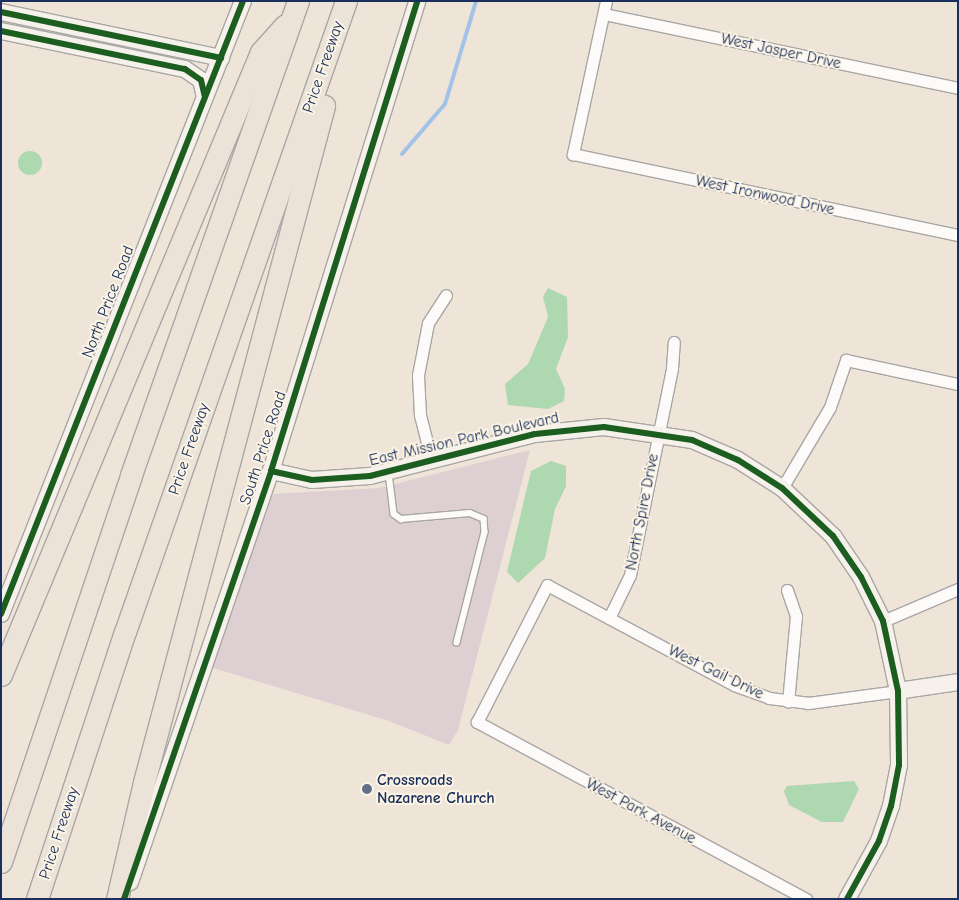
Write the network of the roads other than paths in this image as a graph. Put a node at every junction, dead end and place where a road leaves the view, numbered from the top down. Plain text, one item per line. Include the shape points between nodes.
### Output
1 (243, 1) edge
2 (346, 1) edge
3 (352, 1) edge
4 (417, 1) edge
5 (606, 1) edge
6 (295, 8) edge
7 (1, 12) edge
8 (604, 14) junction
9 (28, 18) junction
10 (1, 30) edge
11 (25, 36) junction
12 (221, 58) junction
13 (958, 88) edge
14 (205, 97) junction
15 (958, 235) edge
16 (446, 295) dead end
17 (674, 342) dead end
18 (958, 384) edge
19 (657, 433) junction
20 (432, 462) junction
21 (271, 471) junction
22 (389, 472) junction
23 (782, 488) junction
24 (787, 590) dead end
25 (958, 590) edge
26 (2, 609) edge
27 (609, 618) junction
28 (883, 620) junction
29 (456, 643) dead end
30 (1, 675) edge
31 (958, 682) edge
32 (898, 690) junction
33 (788, 702) junction
34 (476, 722) joint
35 (1, 862) edge
36 (37, 899) edge
37 (117, 899) edge
38 (124, 899) edge
39 (806, 899) edge
40 (847, 899) edge

1 - 12 main road, North Price Road
2 - 36 highway, Price Freeway via 125,632
3 - 37 highway via 144,782
4 - 21 main road, South Price Road
5 - 8 street
6 - 30 highway via 262,52
6 - 35 highway via 131,475
7 - 9 main road
8 - 13 street, West Jasper Drive
8 - 15 street, West Ironwood Drive via 573,154
9 - 11 main road
9 - 12 main road
10 - 11 main road
11 - 14 main road via 186,70 201,80
12 - 14 main road, North Price Road
14 - 26 main road, North Price Road
16 - 20 street via 428,323 418,375 420,415
17 - 19 street, North Spire Drive via 672,368
18 - 23 street via 846,360 830,407
19 - 20 main road, East Mission Park Boulevard via 632,428 563,429
19 - 23 main road, East Mission Park Boulevard via 715,449
19 - 27 street, North Spire Drive via 630,575
20 - 22 main road, East Mission Park Boulevard
21 - 22 main road, East Mission Park Boulevard via 312,480
21 - 38 main road, South Price Road
22 - 29 lane via 394,514 401,519 470,513 484,519 485,532
23 - 28 main road, East Mission Park Boulevard via 833,536
24 - 33 street via 796,616
25 - 28 street
27 - 33 street, West Gail Drive via 734,685
27 - 34 street, West Gail Drive via 547,586
28 - 32 main road, East Mission Park Boulevard
31 - 32 main road
32 - 33 street, West Gail Drive
32 - 40 main road, East Mission Park Boulevard via 901,744 892,799 878,841
34 - 39 street, West Park Avenue

